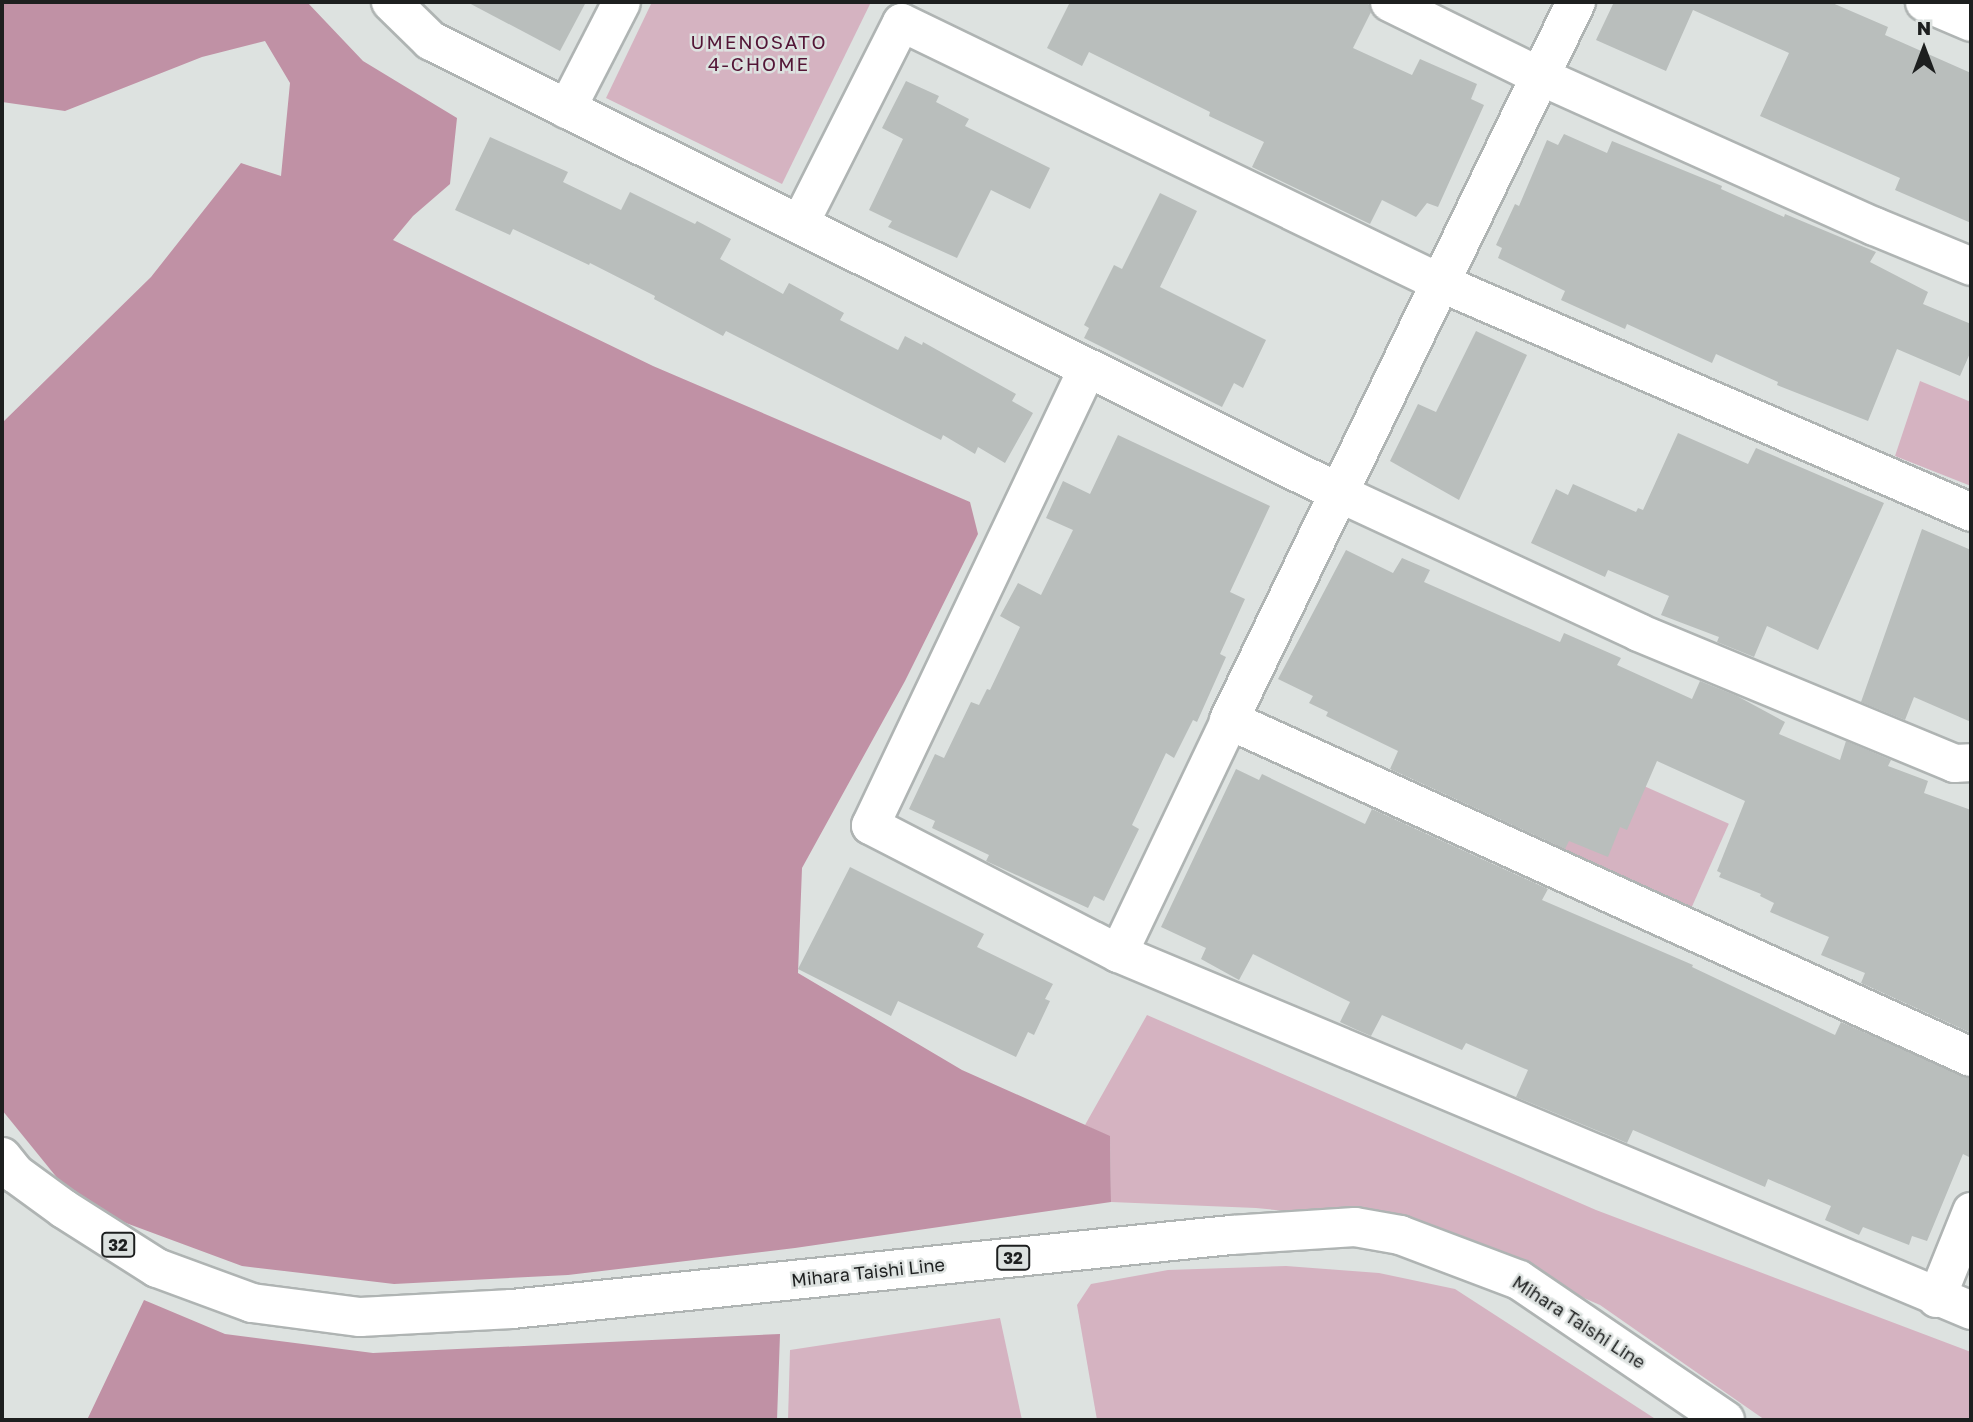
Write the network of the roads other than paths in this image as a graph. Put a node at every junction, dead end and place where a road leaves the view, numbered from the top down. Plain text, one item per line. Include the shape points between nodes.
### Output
1 (391, 2) edge
2 (621, 2) edge
3 (1389, 2) edge
4 (1576, 2) edge
5 (1924, 2) edge
6 (1971, 22) edge
7 (1540, 76) junction
8 (566, 109) junction
9 (799, 224) junction
10 (1971, 266) edge
11 (1439, 282) junction
12 (1087, 368) junction
13 (1337, 492) junction
14 (1971, 512) edge
15 (1229, 720) junction
16 (1971, 762) edge
17 (1118, 953) junction
18 (1971, 1057) edge
19 (2, 1157) edge
20 (1971, 1211) edge
21 (1936, 1298) junction
22 (1971, 1310) edge
23 (1725, 1420) edge

1 - 8 street via 431,41
2 - 8 street
3 - 7 street
4 - 7 street
5 - 6 street
7 - 10 street
7 - 11 street
8 - 9 street
9 - 11 street via 901,22
9 - 12 street
11 - 13 street
11 - 14 street
12 - 13 street
12 - 17 street via 870,825
13 - 15 street
13 - 16 street via 1651,637 1954,763
15 - 17 street
15 - 18 street
17 - 21 street
19 - 23 street, Mihara Taishi Line / 32 via 16,1174 64,1209 157,1268 252,1303 360,1317 512,1309 1231,1235 1355,1227 1400,1235 1519,1280
20 - 21 street
21 - 22 street

